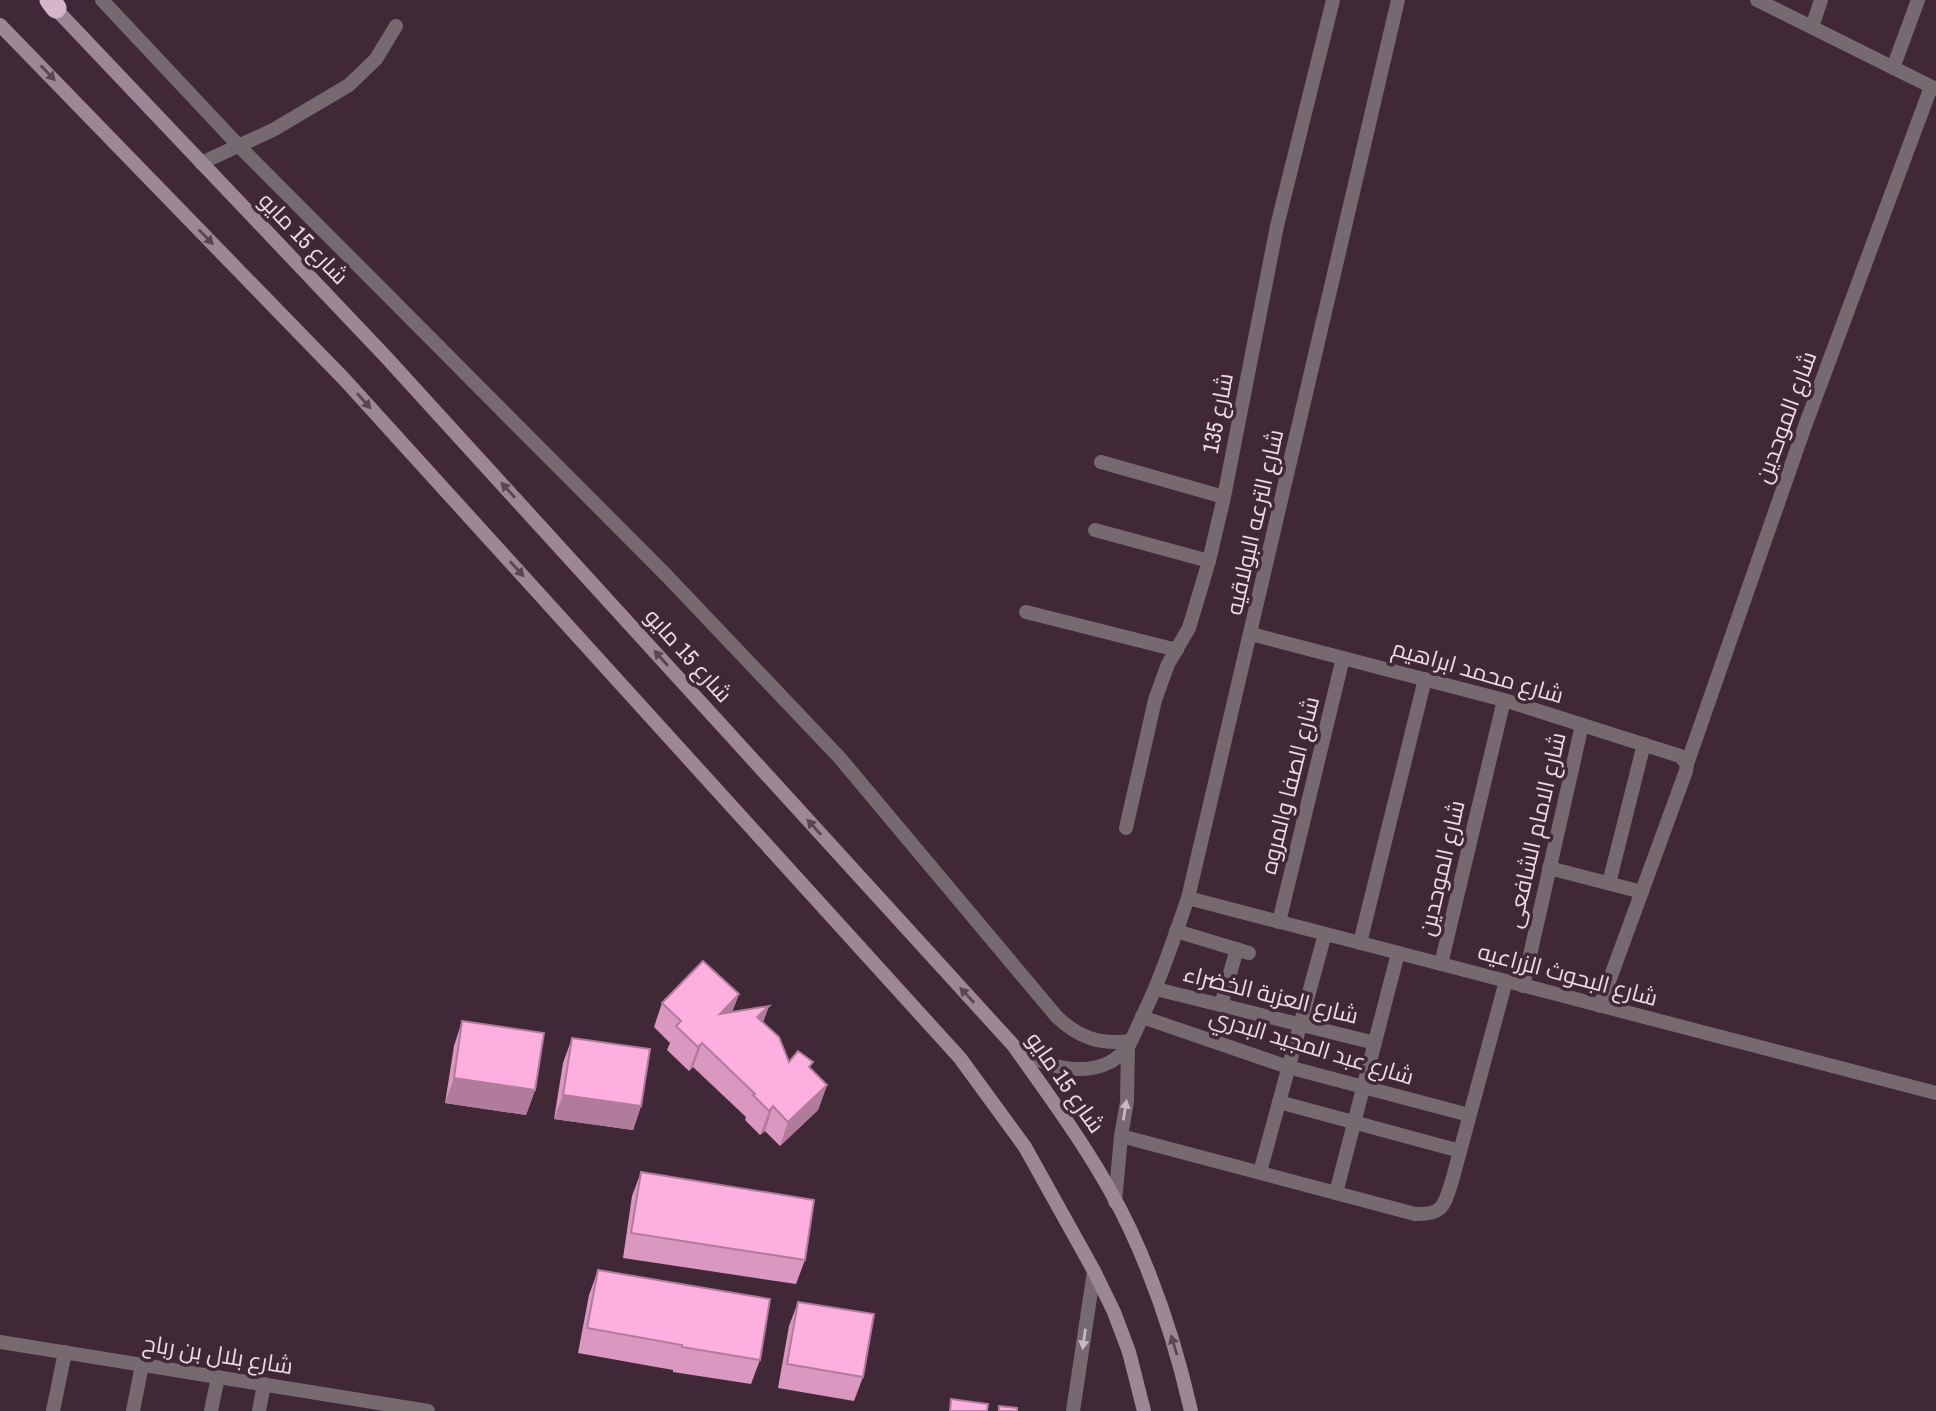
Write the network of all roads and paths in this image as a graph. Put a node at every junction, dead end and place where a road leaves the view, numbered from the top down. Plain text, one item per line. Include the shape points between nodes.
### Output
1 (102, 0) edge
2 (1333, 0) edge
3 (1398, 0) edge
4 (1757, 0) edge
5 (1821, 0) edge
6 (1918, 0) edge
7 (51, 3) edge
8 (0, 25) edge
9 (396, 26) dead end
10 (1812, 27) junction
11 (1894, 68) junction
12 (1933, 88) edge
13 (239, 146) junction
14 (201, 163) junction
15 (1101, 462) dead end
16 (1224, 497) junction
17 (1095, 530) dead end
18 (1209, 561) junction
19 (1026, 612) dead end
20 (1251, 634) junction
21 (1177, 650) junction
22 (1343, 658) junction
23 (1425, 679) junction
24 (1504, 700) junction
25 (1582, 724) junction
26 (1644, 744) junction
27 (1687, 764) junction
28 (1126, 828) dead end
29 (1549, 868) junction
30 (1609, 883) junction
31 (1642, 892) junction
32 (1188, 898) junction
33 (1279, 922) junction
34 (1176, 931) junction
35 (1325, 934) junction
36 (1360, 943) junction
37 (1398, 953) junction
38 (1441, 964) junction
39 (1506, 981) junction
40 (1522, 986) junction
41 (1156, 989) junction
42 (1221, 1005) junction
43 (1600, 1006) junction
44 (1142, 1017) junction
45 (1300, 1025) junction
46 (1129, 1043) junction
47 (1375, 1043) junction
48 (1013, 1045) junction
49 (1289, 1067) junction
50 (1363, 1087) junction
51 (1936, 1093) edge
52 (1279, 1102) junction
53 (1469, 1115) junction
54 (1354, 1123) junction
55 (1121, 1136) junction
56 (1460, 1151) junction
57 (1260, 1172) junction
58 (1336, 1193) junction
59 (1115, 1202) junction
60 (1094, 1271) junction
61 (0, 1342) edge
62 (65, 1352) junction
63 (142, 1365) junction
64 (218, 1377) junction
65 (264, 1384) junction
66 (334, 1404) edge
67 (400, 1409) edge
68 (53, 1411) edge
69 (133, 1411) edge
70 (211, 1411) edge
71 (259, 1411) edge
72 (428, 1411) edge
73 (1073, 1411) edge
74 (1144, 1411) edge
75 (1191, 1411) edge

1 - 13 street
2 - 16 street, شارع 135 via 1277,226
3 - 20 street, شارع الترعه البولاقيه
4 - 10 street
5 - 10 street
6 - 11 street
7 - 14 main road, شارع 15 مايو
8 -> 60 main road via 345,380 960,1058 1025,1147
9 - 13 street via 376,59 349,85
10 - 11 street
11 - 12 street
12 - 27 street, شارع الموحدين via 1805,426
13 - 14 street
13 - 46 street via 839,757 1057,1017 1091,1039
48 -> 14 main road, شارع 15 مايو via 386,357
15 - 16 street
16 - 18 street, شارع 135
17 - 18 street
18 - 21 street, شارع 135 via 1189,628
19 - 21 street
20 - 22 street, شارع محمد ابراهيم
20 - 32 street, شارع الترعه البولاقيه
21 - 28 street, شارع 135 via 1155,700
22 - 23 street, شارع محمد ابراهيم
22 - 33 street, شارع الصفا والمروه
23 - 24 street, شارع محمد ابراهيم
23 - 36 street
24 - 25 street, شارع محمد ابراهيم
24 - 38 street, شارع الموحدين
25 - 26 street, شارع محمد ابراهيم
25 - 29 street, شارع الامام الشافعى
26 - 27 street, شارع محمد ابراهيم via 1680,756
26 - 30 street
27 - 31 street, شارع الموحدين
29 - 30 street
29 - 40 street, شارع الامام الشافعى
30 - 31 street
31 - 43 street, شارع الموحدين
32 - 33 street, شارع البحوث الزراعيه
32 - 34 street, شارع الترعه البولاقيه
33 - 35 street, شارع البحوث الزراعيه
34 - 41 street, شارع الترعه البولاقيه
34 - 42 street via 1243,951
35 - 36 street, شارع البحوث الزراعيه
35 - 45 street
36 - 37 street, شارع البحوث الزراعيه
37 - 38 street, شارع البحوث الزراعيه
37 - 47 street
38 - 39 street, شارع البحوث الزراعيه
39 - 40 street, شارع البحوث الزراعيه
39 - 53 street
40 - 43 street, شارع البحوث الزراعيه
41 - 42 street, شارع العزبة الخضراء
41 - 44 street, شارع الترعه البولاقيه
42 - 45 street, شارع العزبة الخضراء
43 - 51 street, شارع البحوث الزراعيه
44 - 46 street, شارع الترعه البولاقيه
44 - 49 street, شارع عبد المجيد البدري
45 - 47 street, شارع العزبة الخضراء
45 - 49 street
46 - 48 street via 1103,1064 1072,1069 1040,1062
55 -> 46 street, شارع الترعه البولاقيه
47 - 50 street
48 - 59 main road, شارع 15 مايو via 1074,1131
49 - 50 street, شارع عبد المجيد البدري
49 - 52 street
50 - 53 street, شارع عبد المجيد البدري
50 - 54 street
52 - 54 street
52 - 57 street
53 - 56 street
54 - 56 street
54 - 58 street
55 - 57 street
55 - 59 street, شارع الترعه البولاقيه
56 - 58 street via 1447,1198 1432,1215
57 - 58 street
75 -> 59 main road, شارع 15 مايو via 1166,1320
60 -> 73 street
60 - 74 main road via 1129,1352
61 - 62 street, شارع بلال بن رباح
62 - 63 street, شارع بلال بن رباح
62 - 68 street
63 - 64 street, شارع بلال بن رباح
63 - 69 street
64 - 65 street, شارع بلال بن رباح
64 - 70 street
65 - 66 street, شارع بلال بن رباح
65 - 71 street
66 - 67 street, شارع بلال بن رباح
67 - 72 street, شارع بلال بن رباح

